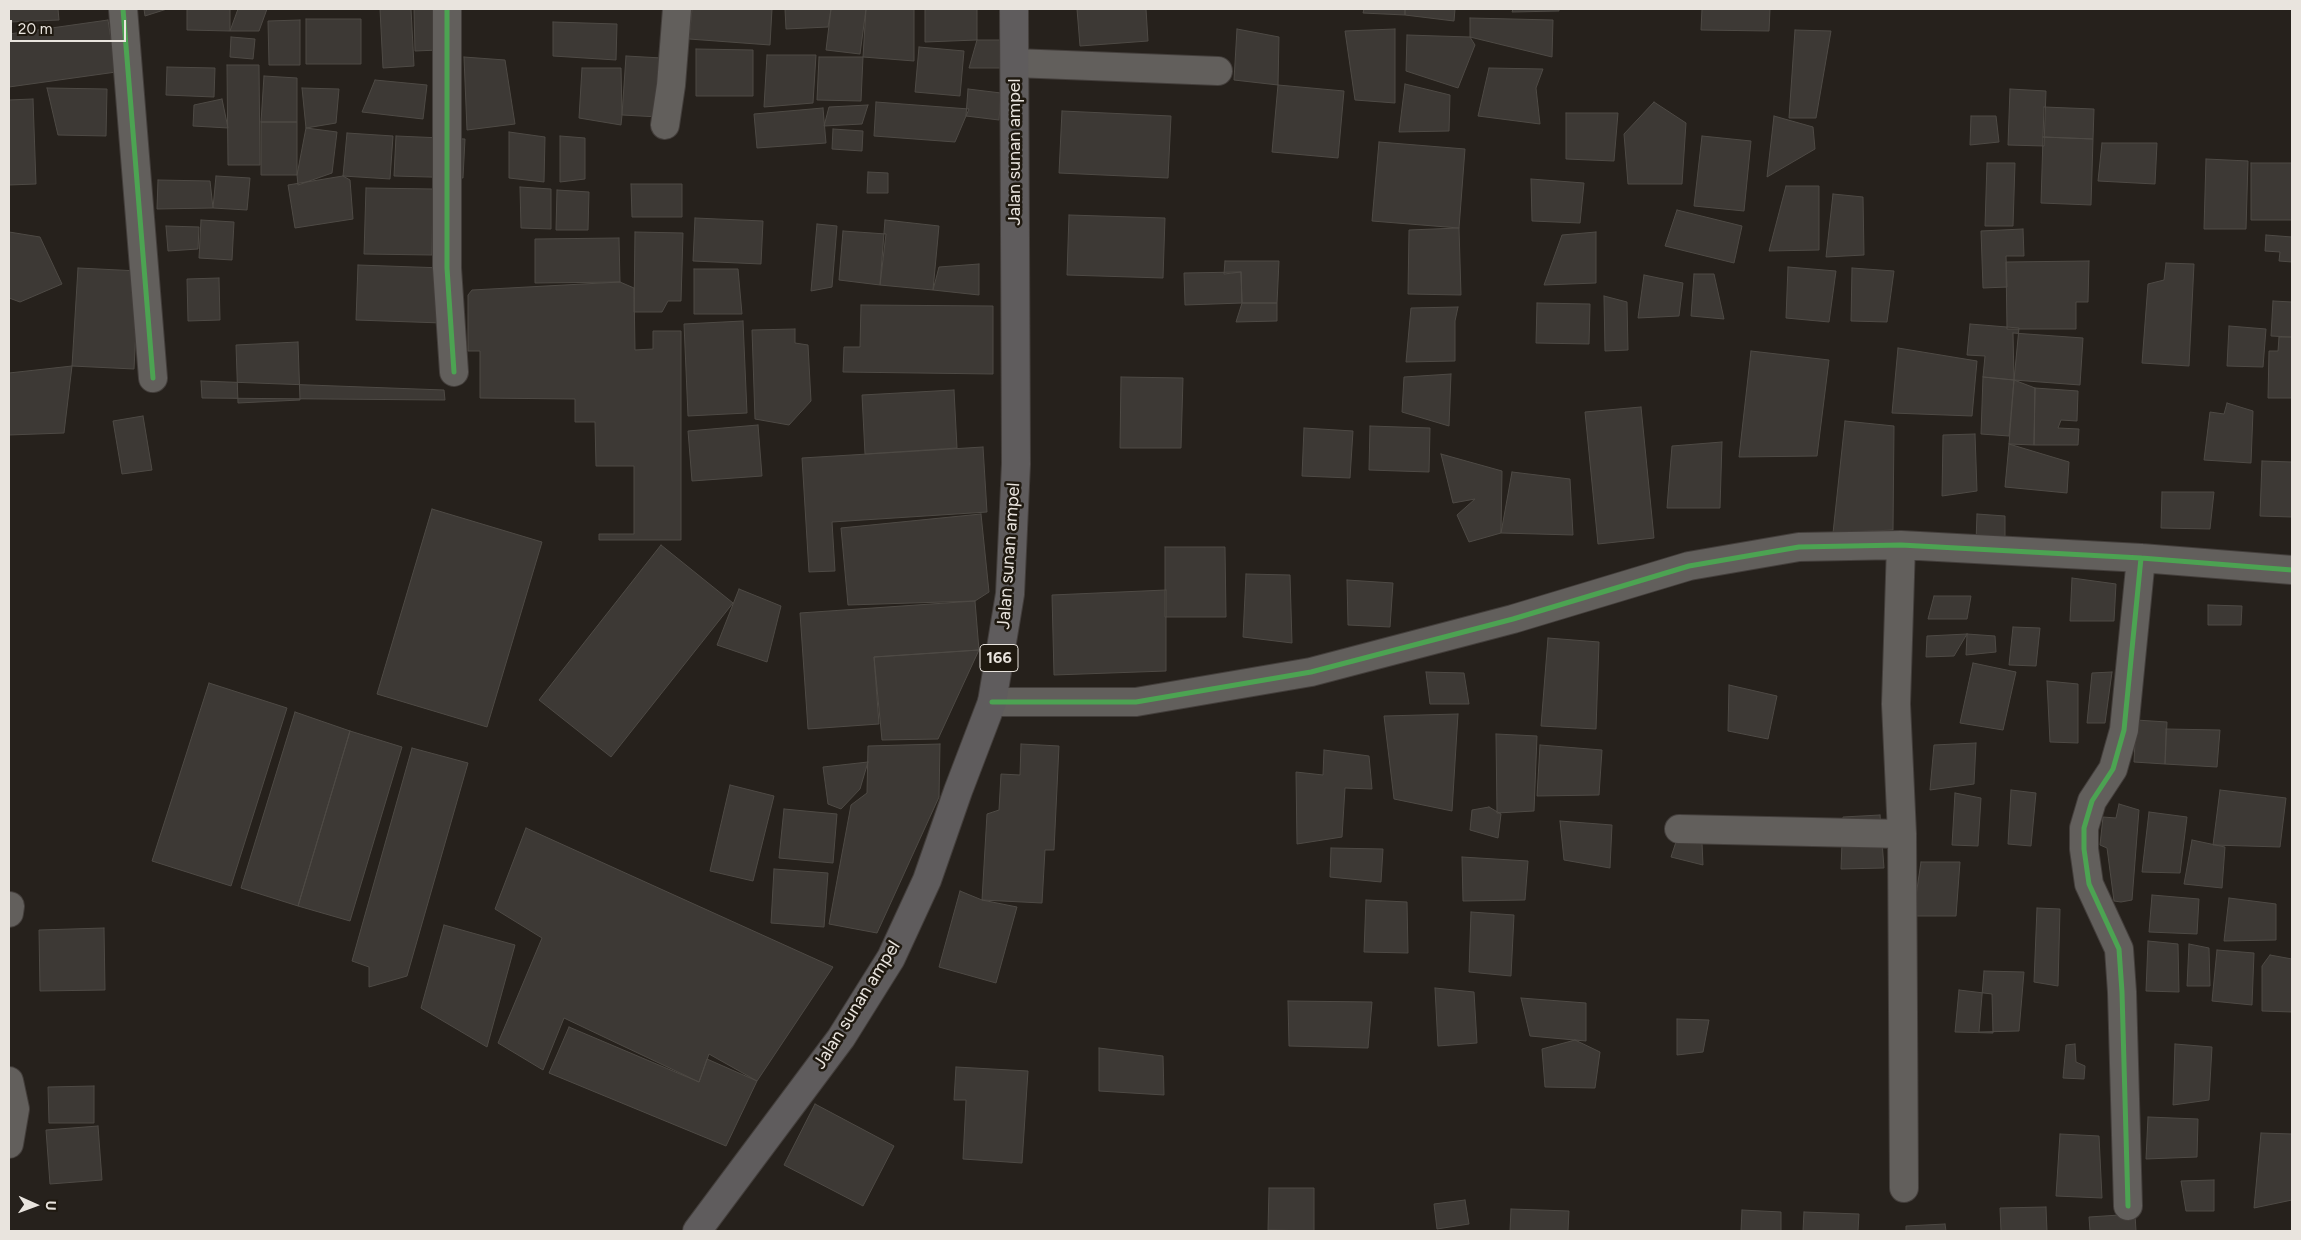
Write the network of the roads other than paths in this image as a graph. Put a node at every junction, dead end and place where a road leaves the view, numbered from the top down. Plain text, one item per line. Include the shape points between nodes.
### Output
1 (123, 9) edge
2 (447, 9) edge
3 (677, 9) edge
4 (1014, 9) edge
5 (1015, 63) junction
6 (1218, 70) dead end
7 (665, 125) dead end
8 (454, 372) dead end
9 (153, 378) dead end
10 (1901, 545) junction
11 (2142, 558) junction
12 (2292, 570) edge
13 (992, 702) junction
14 (1679, 829) dead end
15 (1902, 834) junction
16 (9, 1081) edge
17 (9, 1144) edge
18 (1904, 1188) dead end
19 (2128, 1206) dead end
20 (698, 1229) edge

1 - 9 street
2 - 8 street via 447,268
3 - 7 street
4 - 5 main road, Jalan sunan ampel / 166
5 - 6 street
5 - 13 main road, Jalan sunan ampel / 166 via 1016,464 1010,594
10 - 11 street
10 - 13 street via 1799,547 1689,566 1417,645 1311,672 1239,685 1136,702
10 - 15 street via 1896,704
11 - 12 street
11 - 19 street via 2124,730 2113,769 2092,801 2084,828 2089,884 2119,949
13 - 20 main road, Jalan sunan ampel / 166 via 927,880 891,958 841,1038
14 - 15 street
15 - 18 street
16 - 17 street via 15,1109

